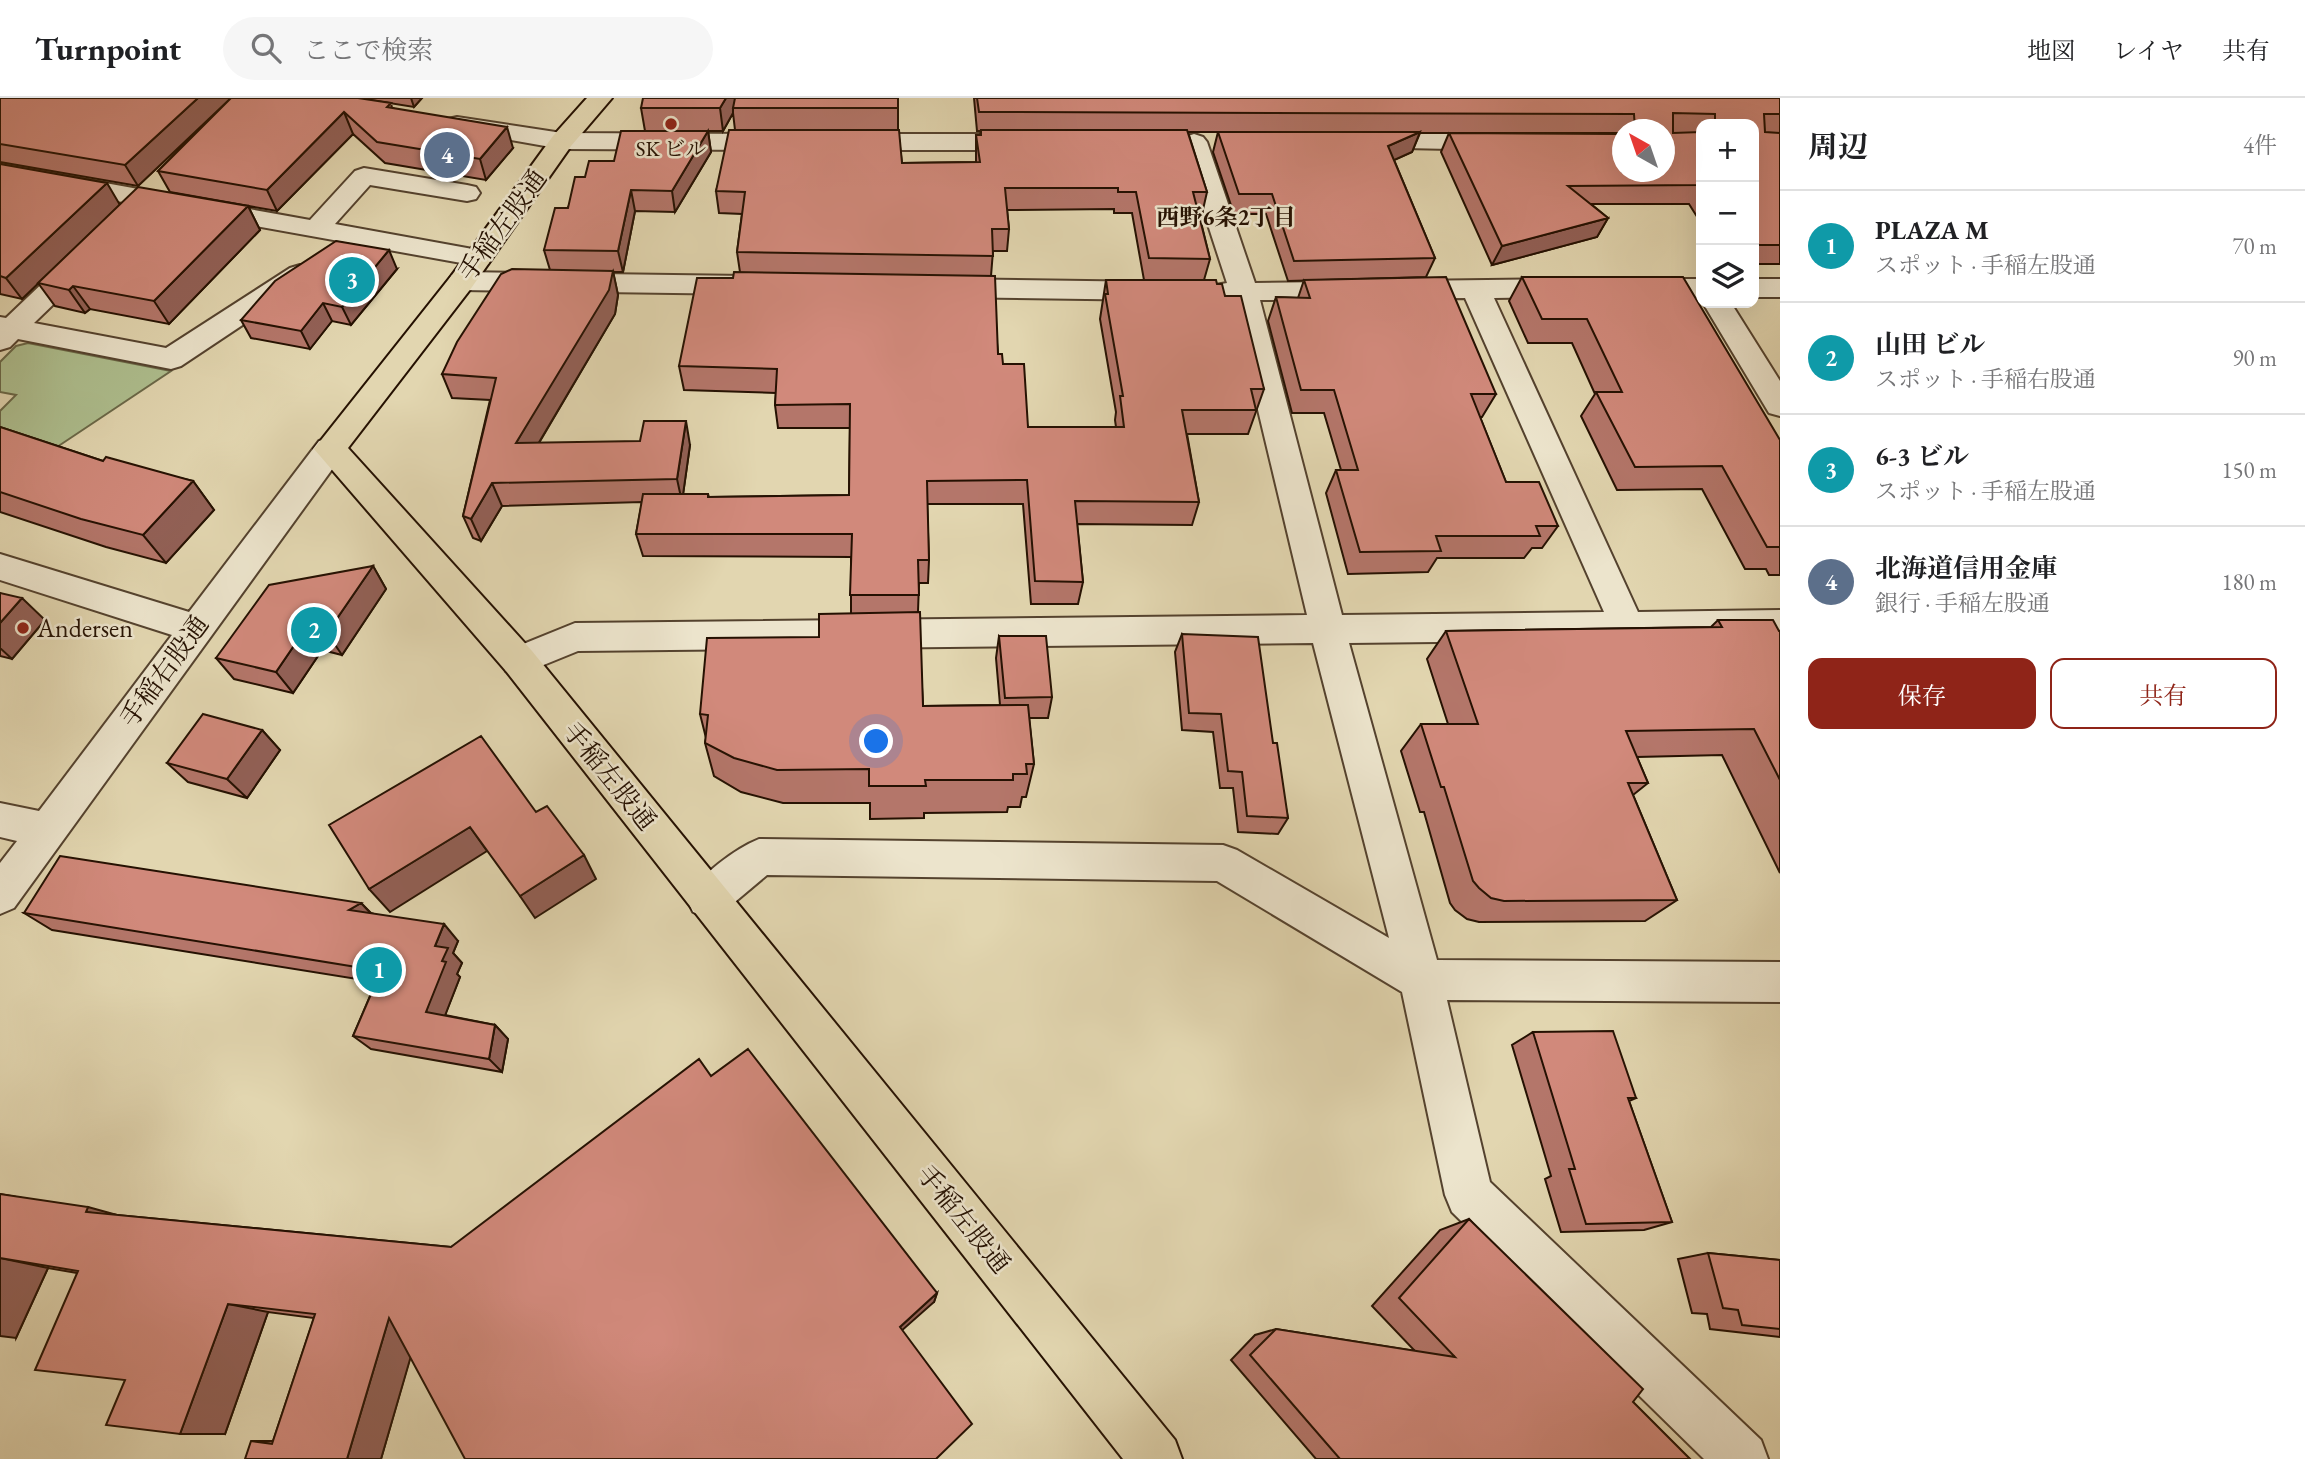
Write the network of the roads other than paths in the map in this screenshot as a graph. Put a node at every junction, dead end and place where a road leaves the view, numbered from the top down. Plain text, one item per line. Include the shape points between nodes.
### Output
1 (600, 98) edge
2 (427, 119) edge
3 (562, 141) junction
4 (797, 142) edge
5 (825, 142) edge
6 (1058, 142) edge
7 (1194, 142) edge
8 (1346, 142) edge
9 (1526, 142) edge
10 (0, 172) edge
11 (467, 193) dead end
12 (317, 228) junction
13 (357, 236) junction
14 (98, 245) edge
15 (470, 270) junction
16 (769, 285) edge
17 (923, 288) edge
18 (1475, 288) junction
19 (1696, 288) edge
20 (1759, 288) edge
21 (1780, 288) edge
22 (1244, 293) junction
23 (1720, 308) edge
24 (4, 331) edge
25 (1780, 406) edge
26 (330, 449) junction
27 (0, 567) edge
28 (1780, 624) edge
29 (1627, 625) junction
30 (1326, 627) junction
31 (195, 628) junction
32 (519, 661) junction
33 (0, 820) edge
34 (49, 830) junction
35 (0, 895) edge
36 (708, 898) junction
37 (1421, 980) junction
38 (1780, 982) edge
39 (1156, 1459) edge
40 (1742, 1459) edge

1 - 3 main road, 手稲左股通
2 - 3 street
3 - 4 street
3 - 15 main road, 手稲左股通
5 - 6 street
7 - 22 street
8 - 9 street
10 - 12 street
11 - 12 street via 364,176
12 - 13 street
13 - 15 street
13 - 24 street via 171,359
14 - 24 street
15 - 16 street
15 - 26 main road, 手稲左股通
17 - 22 street
18 - 19 street
18 - 22 street
18 - 29 street
20 - 21 street
22 - 30 street
23 - 25 street
26 - 31 street, 手稲右股通
26 - 32 main road, 手稲左股通
27 - 31 street
28 - 29 street
29 - 30 street
30 - 32 street via 575,637
30 - 37 street
31 - 34 street, 手稲右股通
32 - 36 main road, 手稲左股通
33 - 34 street
34 - 35 street, 手稲右股通
36 - 37 street via 759,857 1223,863
36 - 39 main road, 手稲左股通
37 - 38 street
37 - 40 street via 1469,1195

